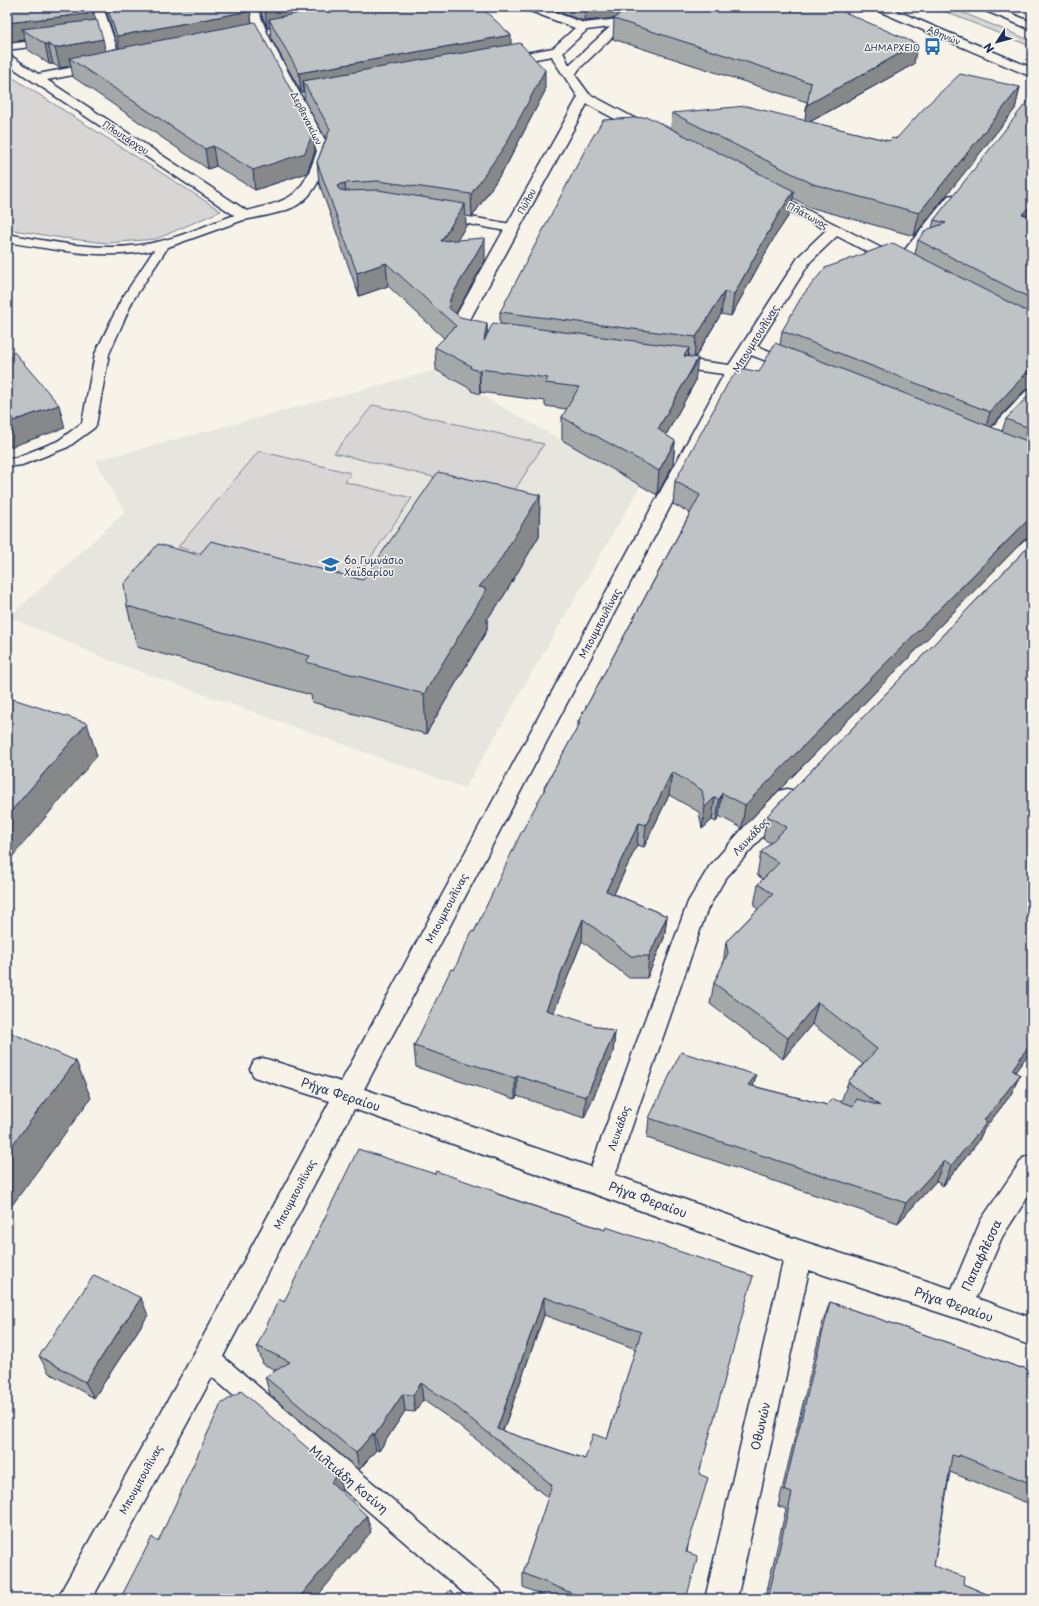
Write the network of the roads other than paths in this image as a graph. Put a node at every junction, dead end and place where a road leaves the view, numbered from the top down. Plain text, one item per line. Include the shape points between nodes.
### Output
1 (97, 7) edge
2 (251, 7) edge
3 (529, 7) edge
4 (644, 7) edge
5 (878, 7) edge
6 (985, 7) edge
7 (622, 22) junction
8 (1032, 26) edge
9 (583, 27) junction
10 (277, 32) edge
11 (262, 35) junction
12 (247, 38) edge
13 (61, 41) edge
14 (7, 47) edge
15 (557, 51) junction
16 (7, 59) edge
17 (488, 64) edge
18 (1032, 73) edge
19 (569, 75) junction
20 (37, 78) junction
21 (312, 96) edge
22 (584, 97) junction
23 (297, 98) junction
24 (661, 138) edge
25 (751, 185) edge
26 (959, 190) edge
27 (427, 214) edge
28 (245, 216) junction
29 (511, 228) junction
30 (834, 228) junction
31 (7, 238) edge
32 (164, 244) junction
33 (901, 264) junction
34 (915, 271) edge
35 (487, 339) edge
36 (748, 348) junction
37 (657, 360) edge
38 (734, 370) junction
39 (813, 374) edge
40 (1032, 395) edge
41 (986, 443) edge
42 (7, 463) edge
43 (802, 782) edge
44 (263, 1069) dead end
45 (347, 1095) junction
46 (1032, 1167) edge
47 (599, 1182) junction
48 (798, 1253) junction
49 (959, 1305) junction
50 (1032, 1332) edge
51 (207, 1358) junction
52 (74, 1599) edge
53 (491, 1599) edge
54 (721, 1599) edge

1 - 20 main road via 103,36 120,62
2 - 11 main road, Δερβενακίων
3 - 9 main road
4 - 7 main road
5 - 18 main road, Αθηνών
6 - 8 main road
7 - 9 main road
7 - 19 main road via 574,67
9 - 15 main road
10 - 11 main road
11 - 12 main road
11 - 23 main road, Δερβενακίων
13 - 14 lane
15 - 17 main road
15 - 19 main road
16 - 20 main road, Πλουτάρχου
19 - 22 main road
20 - 28 main road, Πλουτάρχου
21 - 23 main road
22 - 24 main road
22 - 29 main road, Πύλου
23 - 28 main road, Δερβενακίων via 324,151 318,166 305,191 293,202
25 - 30 main road, Πλάτωνος
26 - 33 main road
27 - 29 lane
28 - 32 lane
29 - 35 main road, Πύλου via 460,323 459,331 467,336
30 - 33 main road, Πλάτωνος
30 - 36 main road, Μπουμπουλίνας via 804,259
31 - 32 lane via 54,247 95,251 125,250
32 - 42 lane via 127,300 102,354 89,425 63,444 17,462
33 - 34 main road, Πλάτωνος
36 - 38 main road, Μπουμπουλίνας
36 - 39 main road
37 - 38 main road
38 - 45 main road, Μπουμπουλίνας
40 - 41 main road
43 - 47 main road, Λευκάδος via 717,873 696,909
44 - 45 main road, Ρήγα Φεραίου
45 - 47 main road, Ρήγα Φεραίου
45 - 51 main road, Μπουμπουλίνας
46 - 49 main road, Παπαφλέσσα via 991,1229
47 - 48 main road, Ρήγα Φεραίου
48 - 49 main road, Ρήγα Φεραίου
48 - 54 main road, Οθωνών
49 - 50 main road, Ρήγα Φεραίου
51 - 52 main road, Μπουμπουλίνας
51 - 53 lane, Μιλτιάδη Κοτίνη

